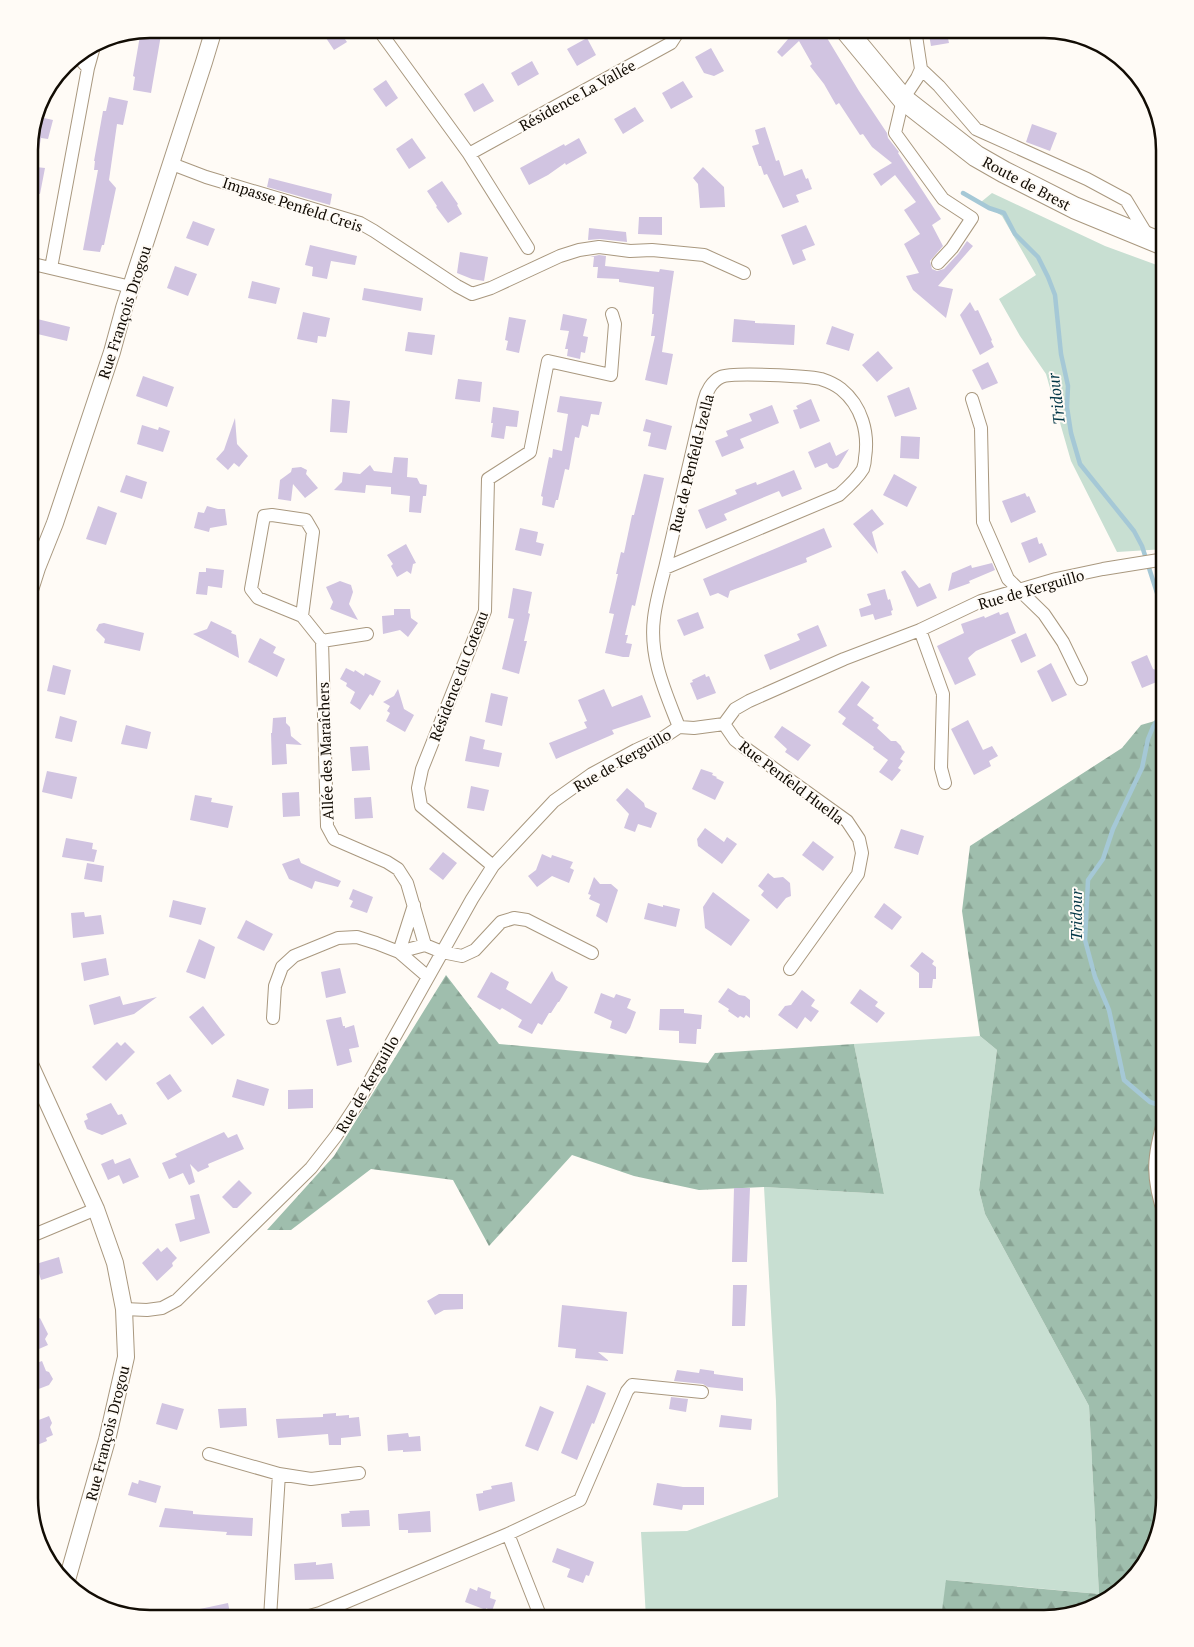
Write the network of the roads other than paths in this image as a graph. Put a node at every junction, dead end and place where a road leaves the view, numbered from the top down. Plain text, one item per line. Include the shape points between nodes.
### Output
1 (211, 38) edge
2 (385, 38) edge
3 (674, 38) edge
4 (853, 38) edge
5 (916, 38) edge
6 (93, 53) edge
7 (81, 61) edge
8 (88, 68) junction
9 (921, 69) junction
10 (903, 99) junction
11 (469, 154) junction
12 (172, 164) junction
13 (1156, 239) edge
14 (1156, 241) edge
15 (528, 248) dead end
16 (938, 263) dead end
17 (38, 266) edge
18 (51, 268) junction
19 (744, 273) dead end
20 (131, 287) junction
21 (612, 314) dead end
22 (972, 399) dead end
23 (1156, 561) edge
24 (38, 568) edge
25 (665, 568) junction
26 (1019, 591) junction
27 (302, 616) junction
28 (920, 630) junction
29 (367, 634) dead end
30 (322, 641) junction
31 (1081, 679) dead end
32 (724, 724) junction
33 (678, 727) junction
34 (945, 782) dead end
35 (493, 866) junction
36 (414, 905) junction
37 (426, 945) junction
38 (399, 952) junction
39 (442, 952) junction
40 (592, 953) dead end
41 (790, 969) dead end
42 (428, 977) junction
43 (273, 1018) dead end
44 (38, 1082) edge
45 (1156, 1154) edge
46 (1156, 1181) edge
47 (96, 1209) junction
48 (38, 1233) edge
49 (124, 1310) junction
50 (702, 1392) dead end
51 (209, 1454) dead end
52 (359, 1473) dead end
53 (279, 1474) junction
54 (508, 1534) junction
55 (68, 1575) edge
56 (271, 1609) edge
57 (329, 1609) edge
58 (538, 1609) edge

1 - 12 street, Rue François Drogou
2 - 11 street
3 - 11 street, Résidence La Vallée via 671,43
4 - 10 main road, Route de Brest
5 - 9 street
6 - 8 street
7 - 8 street
8 - 18 street
9 - 10 street
9 - 13 street via 976,128 1126,200
10 - 14 main road, Route de Brest via 976,156 1004,172 1075,208
10 - 16 street via 895,133 943,199 972,218
11 - 15 street
12 - 19 street, Impasse Penfeld Creis via 360,223 472,294 560,256 599,247 704,255
12 - 20 street, Rue François Drogou
17 - 18 street
18 - 20 street
20 - 24 street, Rue François Drogou
21 - 35 street, Résidence du Coteau via 615,324 611,375 548,361 530,452 488,479 485,611 422,769 418,788 421,806
22 - 26 street via 981,428 983,522 1008,579
23 - 26 street, Rue de Kerguillo via 1066,577
25 - 25 street, Rue de Penfeld-Izella via 839,495 852,484 864,468 867,448 865,425 856,406 841,389 806,377 738,374 721,377 710,387
25 - 33 street, Rue de Penfeld-Izella via 654,618 654,646 659,676
26 - 28 street, Rue de Kerguillo via 980,601
26 - 31 street via 1044,614 1063,642
27 - 27 street via 258,598 251,589 264,516 306,520 313,532
27 - 30 street
28 - 32 street, Rue de Kerguillo via 748,701 735,709
28 - 34 street via 942,694 941,768
29 - 30 street
30 - 36 street, Allée des Maraîchers via 327,826 334,839 398,869 407,883
32 - 33 street, Rue de Kerguillo
32 - 41 street, Rue Penfeld Huella via 735,740 847,821 859,839 862,853 858,874
33 - 35 street, Rue de Kerguillo via 592,774 554,801
35 - 39 street, Rue de Kerguillo
36 - 37 street, Allée des Maraîchers
36 - 38 street
37 - 38 street
37 - 39 street
38 - 42 street
38 - 43 street via 357,937 338,938 294,956 282,967 274,986
39 - 40 street via 462,956 475,950 501,922 514,918 526,920
39 - 42 street, Rue de Kerguillo
42 - 49 street, Rue de Kerguillo via 357,1104 311,1168 177,1300 162,1308
44 - 47 street, Rue François Drogou
45 - 46 street
47 - 48 street
47 - 49 street, Rue François Drogou via 115,1263
49 - 55 street, Rue François Drogou via 126,1357 108,1440
50 - 54 street via 632,1385 580,1500
51 - 53 street
52 - 53 street via 311,1480
53 - 56 street
54 - 57 street
54 - 58 street

